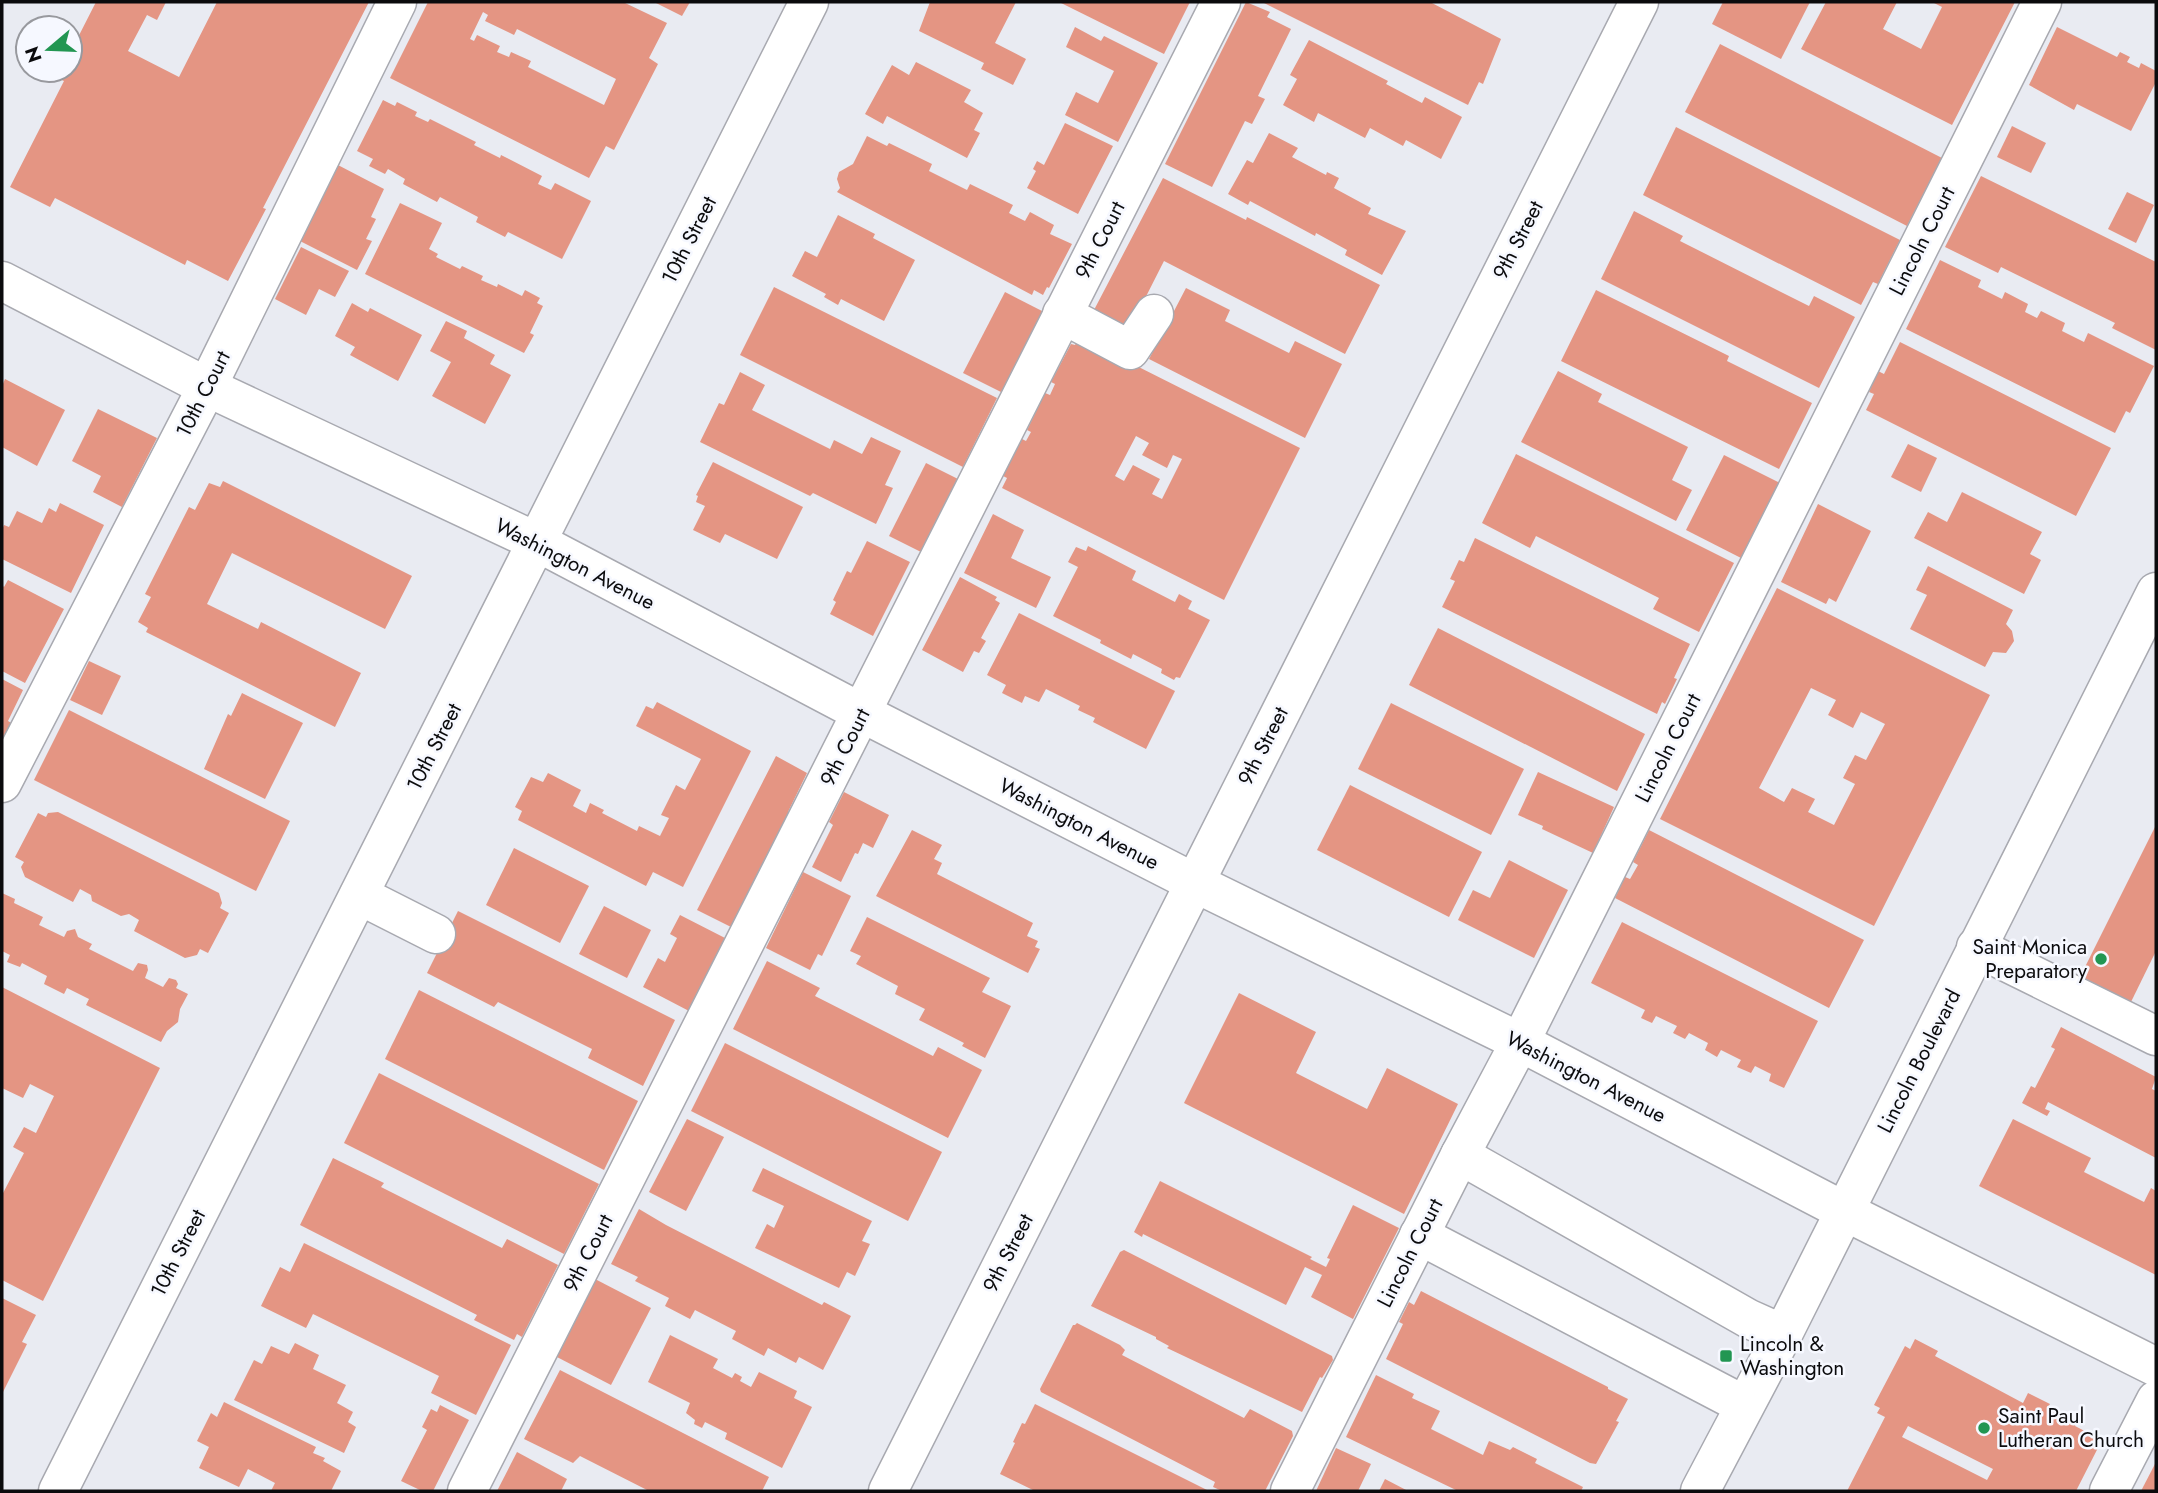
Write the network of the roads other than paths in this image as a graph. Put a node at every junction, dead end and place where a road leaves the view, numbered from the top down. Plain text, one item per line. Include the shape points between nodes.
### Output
1 (397, 2) edge
2 (809, 2) edge
3 (1221, 2) edge
4 (1639, 2) edge
5 (2042, 2) edge
6 (2, 281) edge
7 (1062, 314) junction
8 (1154, 314) dead end
9 (207, 387) junction
10 (537, 542) junction
11 (2156, 592) edge
12 (862, 713) junction
13 (2, 783) edge
14 (1195, 883) junction
15 (359, 895) junction
16 (436, 934) dead end
17 (1976, 947) junction
18 (2156, 1036) edge
19 (1520, 1042) junction
20 (1460, 1155) junction
21 (1844, 1211) junction
22 (1419, 1236) junction
23 (1783, 1334) junction
24 (2156, 1367) edge
25 (2156, 1400) edge
26 (1744, 1405) junction
27 (58, 1491) edge
28 (467, 1491) edge
29 (888, 1491) edge
30 (1290, 1491) edge
31 (1700, 1491) edge
32 (2109, 1491) edge

1 - 9 street, 10th Court
2 - 10 street, 10th Street
3 - 7 street, 9th Court
4 - 14 street, 9th Street
5 - 19 street, Lincoln Court
6 - 9 street, Washington Avenue
7 - 8 street via 1130,350
7 - 12 street, 9th Court
9 - 10 street, Washington Avenue
9 - 13 street, 10th Court
10 - 12 street, Washington Avenue
10 - 15 street, 10th Street
11 - 17 street, Lincoln Boulevard
12 - 14 street, Washington Avenue
12 - 28 street, 9th Court
14 - 19 street, Washington Avenue
14 - 29 street, 9th Street
15 - 16 street
15 - 27 street, 10th Street
17 - 18 street
17 - 21 street, Lincoln Boulevard
19 - 20 street, Lincoln Court
19 - 21 street, Washington Avenue
20 - 22 street, Lincoln Court
20 - 23 street
21 - 23 street, Lincoln Boulevard
21 - 24 street, Washington Avenue
22 - 26 street
22 - 30 street, Lincoln Court
23 - 26 street, Lincoln Boulevard
25 - 32 street
26 - 31 street, Lincoln Boulevard

